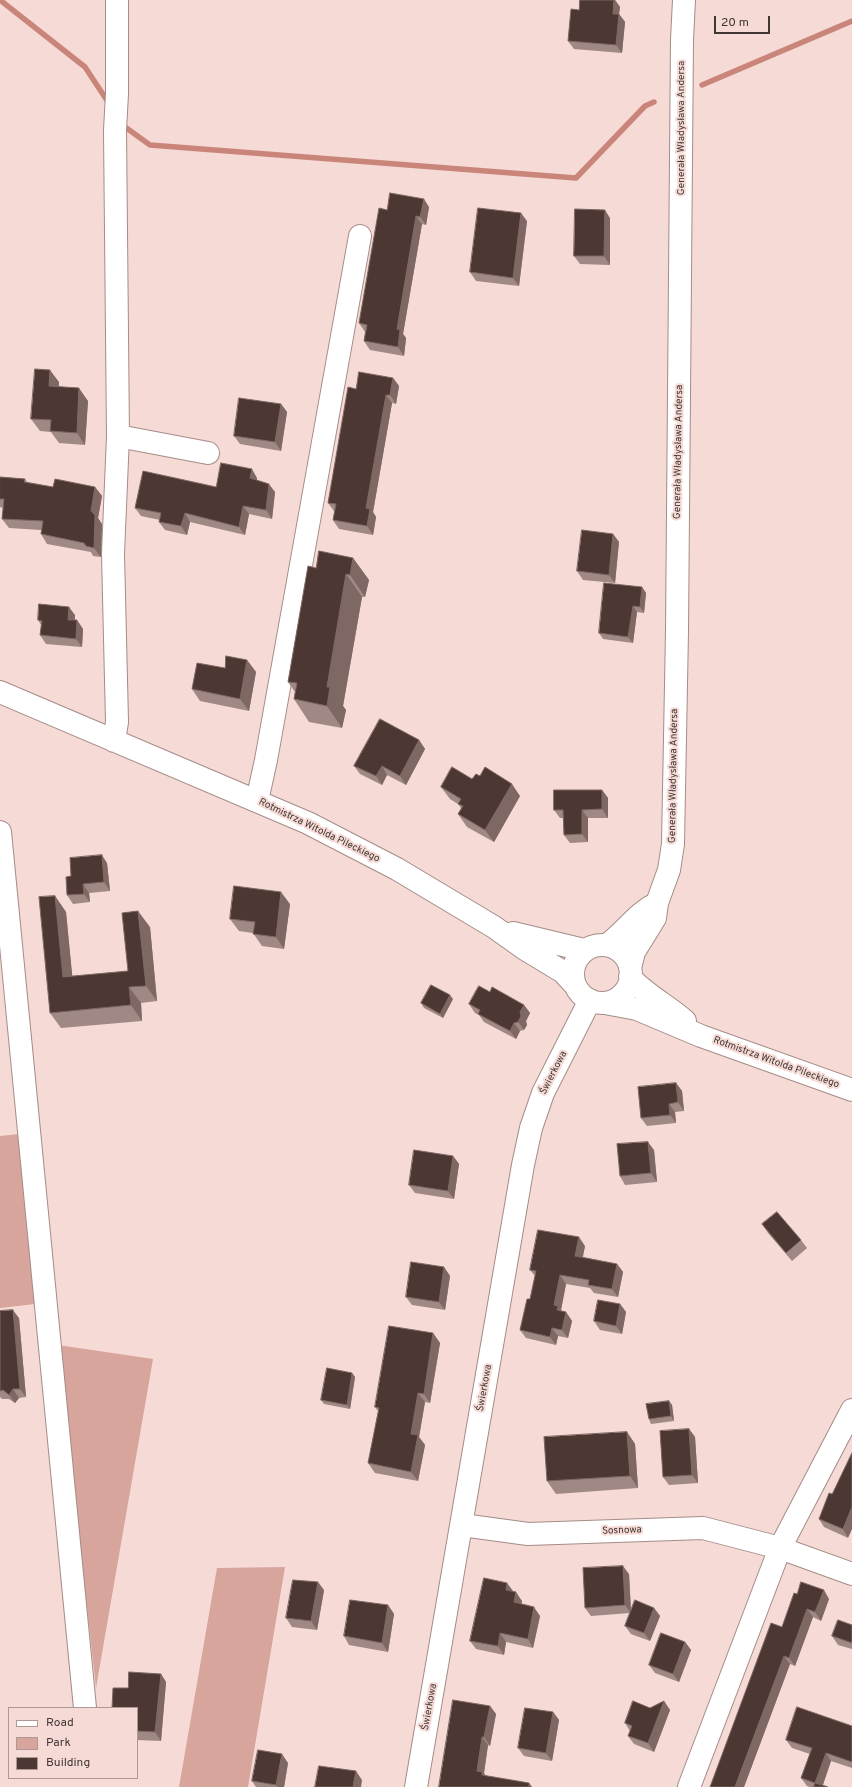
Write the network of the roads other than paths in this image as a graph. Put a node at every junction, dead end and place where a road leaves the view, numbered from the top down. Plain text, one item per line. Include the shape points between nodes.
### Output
1 (117, 0) edge
2 (684, 0) edge
3 (360, 236) dead end
4 (118, 436) junction
5 (208, 453) dead end
6 (0, 692) edge
7 (114, 741) junction
8 (256, 801) junction
9 (0, 832) edge
10 (657, 902) junction
11 (494, 927) junction
12 (607, 946) junction
13 (584, 950) junction
14 (630, 972) junction
15 (574, 985) junction
16 (597, 1002) junction
17 (701, 1036) junction
18 (852, 1090) edge
19 (852, 1410) edge
20 (462, 1525) junction
21 (780, 1548) junction
22 (852, 1574) edge
23 (85, 1707) edge
24 (416, 1787) edge
25 (689, 1787) edge

1 - 4 street via 115,130
2 - 10 street, Generała Władysława Andersa via 673,844 669,870
3 - 8 street via 266,760
4 - 5 street
4 - 7 street via 113,554 117,722
6 - 7 street, Rotmistrza Witolda Pileckiego
7 - 8 street, Rotmistrza Witolda Pileckiego
8 - 11 street, Rotmistrza Witolda Pileckiego via 308,823 397,869
9 - 23 street
10 - 12 street via 644,909
10 - 14 street, Generała Władysława Andersa via 655,918 634,952
11 - 13 street, Rotmistrza Witolda Pileckiego via 527,938
11 - 15 street, Rotmistrza Witolda Pileckiego via 563,972
12 - 13 street via 593,946
12 - 14 street via 620,951
13 - 15 street via 574,966
14 - 16 street via 628,987 622,994 614,1000
14 - 17 street, Rotmistrza Witolda Pileckiego via 636,985 673,1010
15 - 16 street via 579,993
16 - 17 street, Rotmistrza Witolda Pileckiego via 637,1009
16 - 20 street, Świerkowa via 543,1093 531,1128
17 - 18 street, Rotmistrza Witolda Pileckiego
19 - 21 street
20 - 21 street, Sosnowa via 528,1534 703,1528
20 - 24 street, Świerkowa
21 - 22 street, Sosnowa
21 - 25 street

